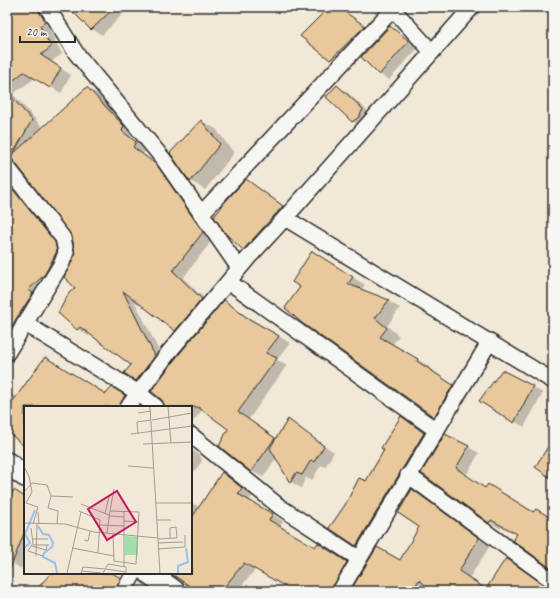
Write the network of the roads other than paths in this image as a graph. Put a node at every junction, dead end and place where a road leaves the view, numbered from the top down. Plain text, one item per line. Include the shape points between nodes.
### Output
1 (47, 7) edge
2 (472, 7) edge
3 (392, 8) edge
4 (432, 52) junction
5 (7, 167) edge
6 (201, 214) junction
7 (285, 218) junction
8 (240, 268) junction
9 (229, 282) junction
10 (24, 323) junction
11 (490, 341) junction
12 (7, 353) edge
13 (553, 381) edge
14 (137, 392) junction
15 (129, 406) edge
16 (155, 406) edge
17 (436, 430) junction
18 (192, 436) edge
19 (7, 463) edge
20 (24, 475) edge
21 (408, 475) junction
22 (358, 558) junction
23 (133, 574) edge
24 (150, 574) edge
25 (553, 581) edge
26 (124, 591) edge
27 (174, 591) edge
28 (340, 591) edge

1 - 6 street via 76,53 164,160
2 - 4 street
3 - 4 street
3 - 6 street
4 - 7 street
5 - 10 street via 63,238 66,252 62,263
6 - 8 street
7 - 8 street
7 - 11 street
8 - 9 street
9 - 14 street
9 - 17 street
10 - 12 street
10 - 14 street
11 - 13 street
11 - 17 street
14 - 15 street
14 - 16 street
17 - 21 street
18 - 22 street via 280,507
19 - 20 street
21 - 22 street
21 - 25 street
22 - 28 street
23 - 26 street
24 - 27 street

